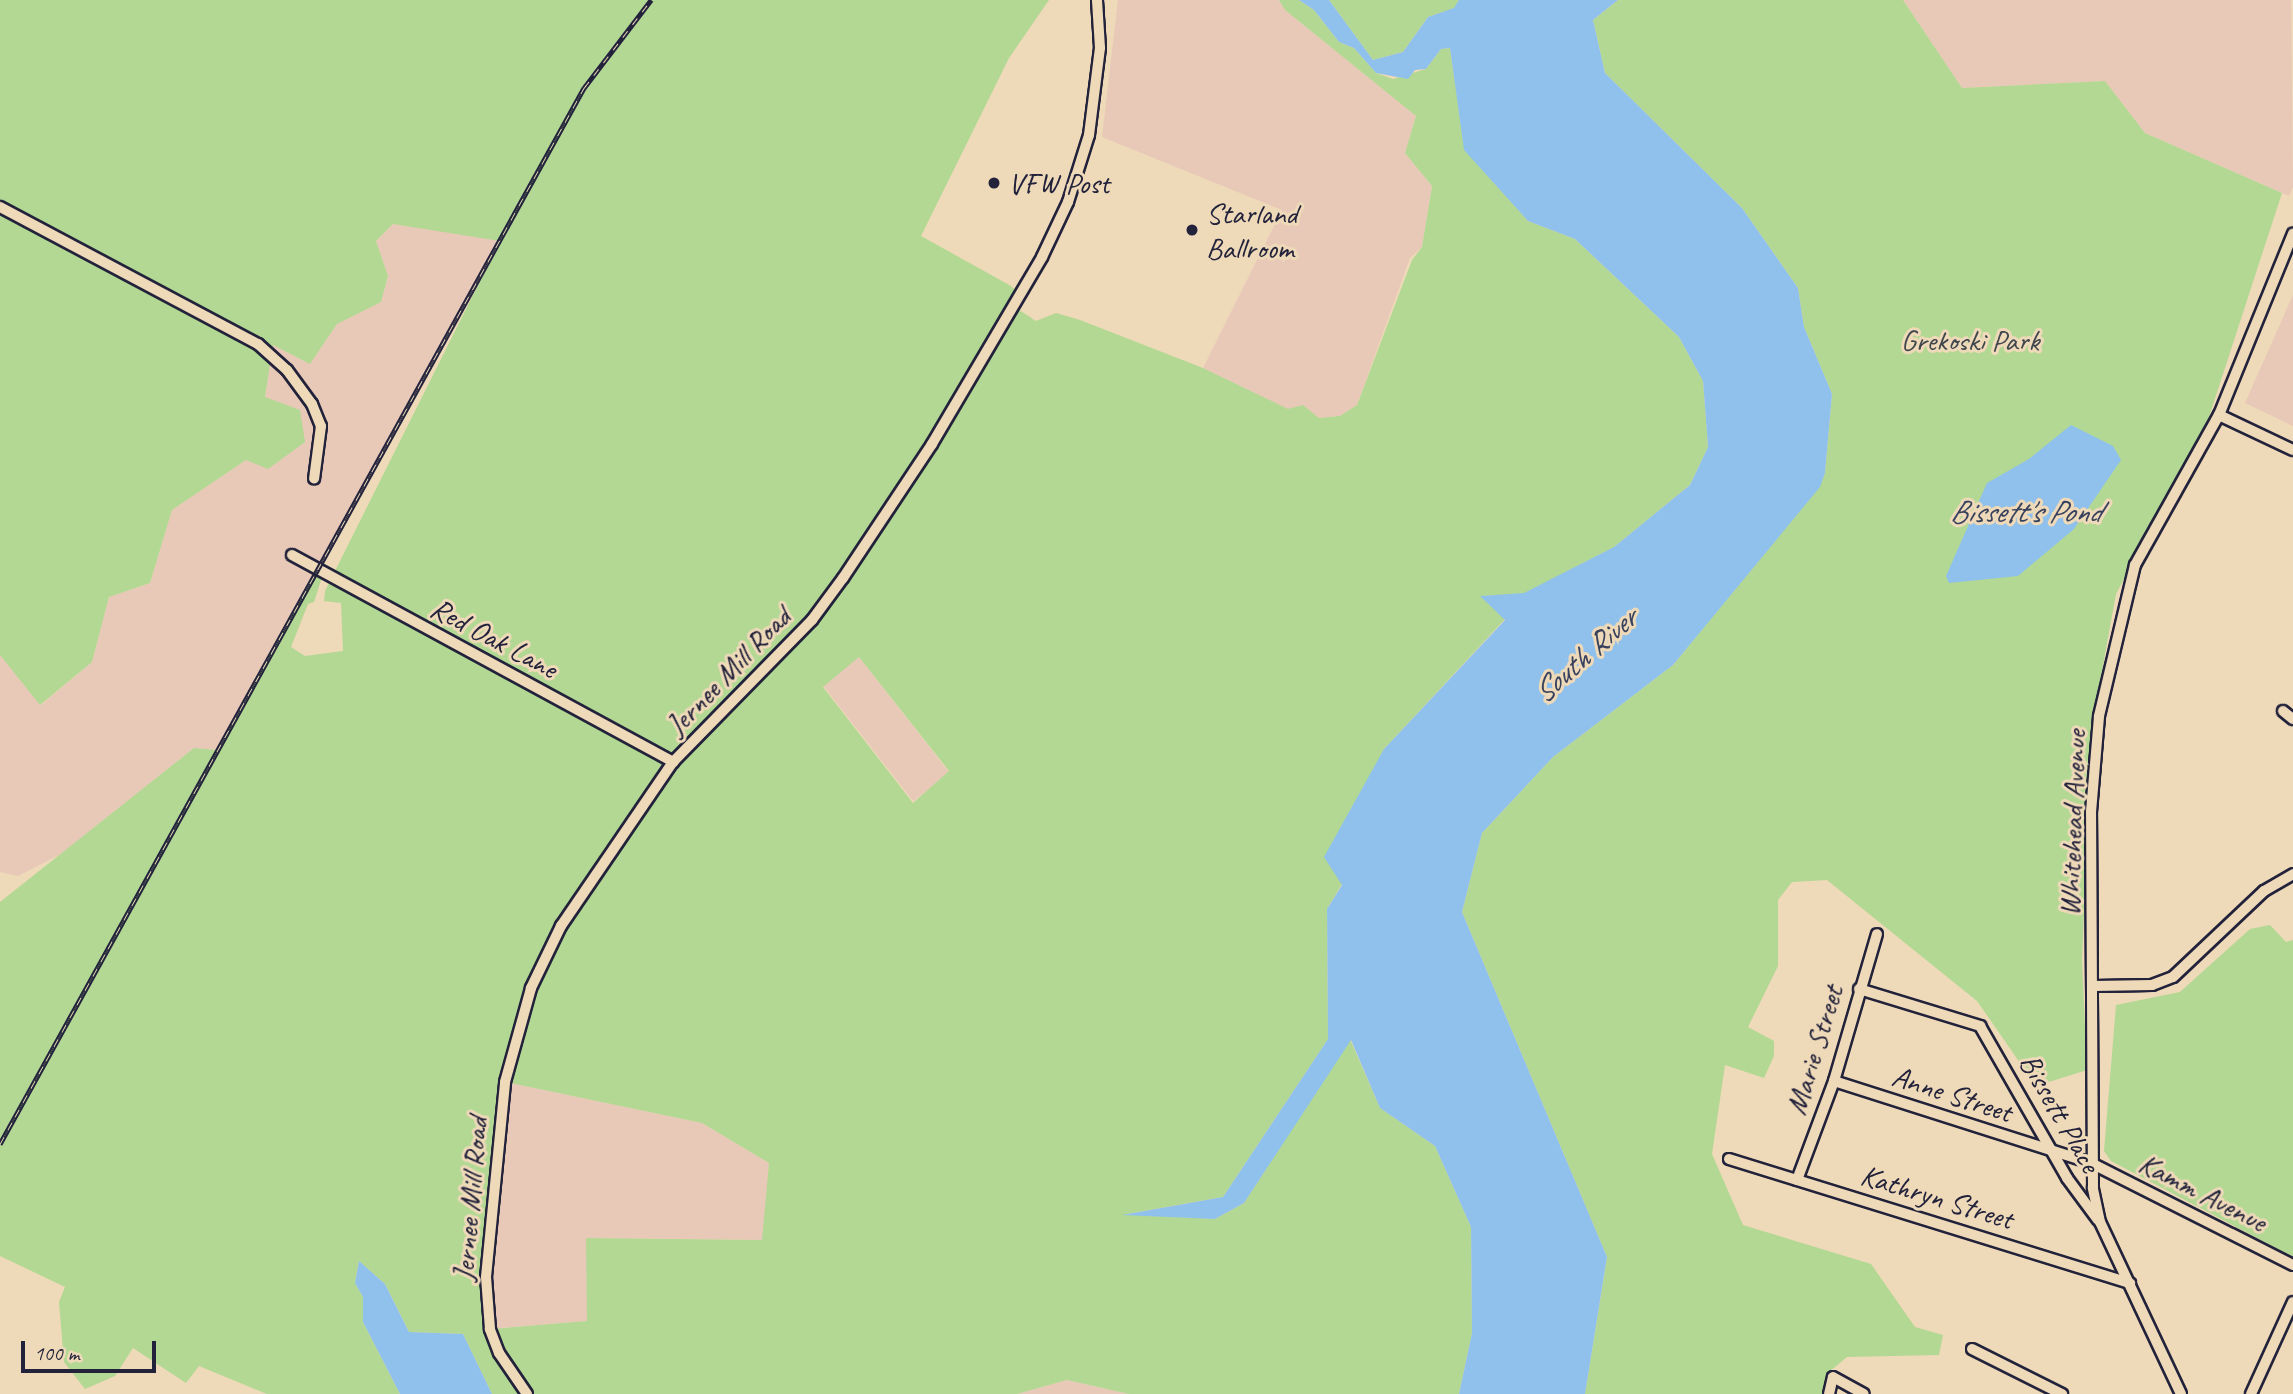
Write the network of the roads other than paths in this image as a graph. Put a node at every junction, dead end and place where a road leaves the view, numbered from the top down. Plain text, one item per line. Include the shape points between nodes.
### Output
1 (1097, 0) edge
2 (0, 207) edge
3 (2293, 234) edge
4 (2219, 415) junction
5 (2293, 450) edge
6 (314, 479) dead end
7 (292, 555) dead end
8 (2283, 711) dead end
9 (2293, 719) edge
10 (673, 762) junction
11 (2293, 874) edge
12 (1877, 934) dead end
13 (2094, 986) junction
14 (1859, 989) junction
15 (1834, 1082) junction
16 (2054, 1153) junction
17 (1729, 1159) dead end
18 (2091, 1163) junction
19 (1797, 1180) junction
20 (2100, 1222) junction
21 (2293, 1265) edge
22 (2130, 1283) junction
23 (2293, 1302) edge
24 (1972, 1349) dead end
25 (527, 1394) edge
26 (1829, 1394) edge
27 (1864, 1394) edge
28 (2062, 1394) edge
29 (2181, 1394) edge
30 (2251, 1394) edge

1 - 10 street, Jernee Mill Road via 1100,48 1089,135 1068,202 1042,257 932,444 828,600
2 - 6 street via 258,344 287,370 316,415 320,446
3 - 4 street, Whitehead Avenue
4 - 5 street
4 - 13 street, Whitehead Avenue via 2135,565 2099,716 2091,812
7 - 10 street, Red Oak Lane
8 - 9 street
10 - 25 street, Jernee Mill Road via 561,926 531,988 513,1045 505,1082 486,1307 499,1353
11 - 13 street via 2264,891 2173,977 2152,985
12 - 14 street, Marie Street
13 - 18 street, Whitehead Avenue
14 - 15 street, Marie Street
14 - 16 street, Bissett Place via 1980,1027
15 - 16 street, Anne Street
15 - 19 street, Marie Street
16 - 18 street, Anne Street
16 - 20 street, Bissett Place
17 - 19 street, Kathryn Street
18 - 20 street, Whitehead Avenue
18 - 21 street, Kamm Avenue
19 - 22 street, Kathryn Street
20 - 22 street, Whitehead Avenue
22 - 29 street, Whitehead Avenue
23 - 30 street
24 - 28 street
26 - 27 street via 1833,1377

